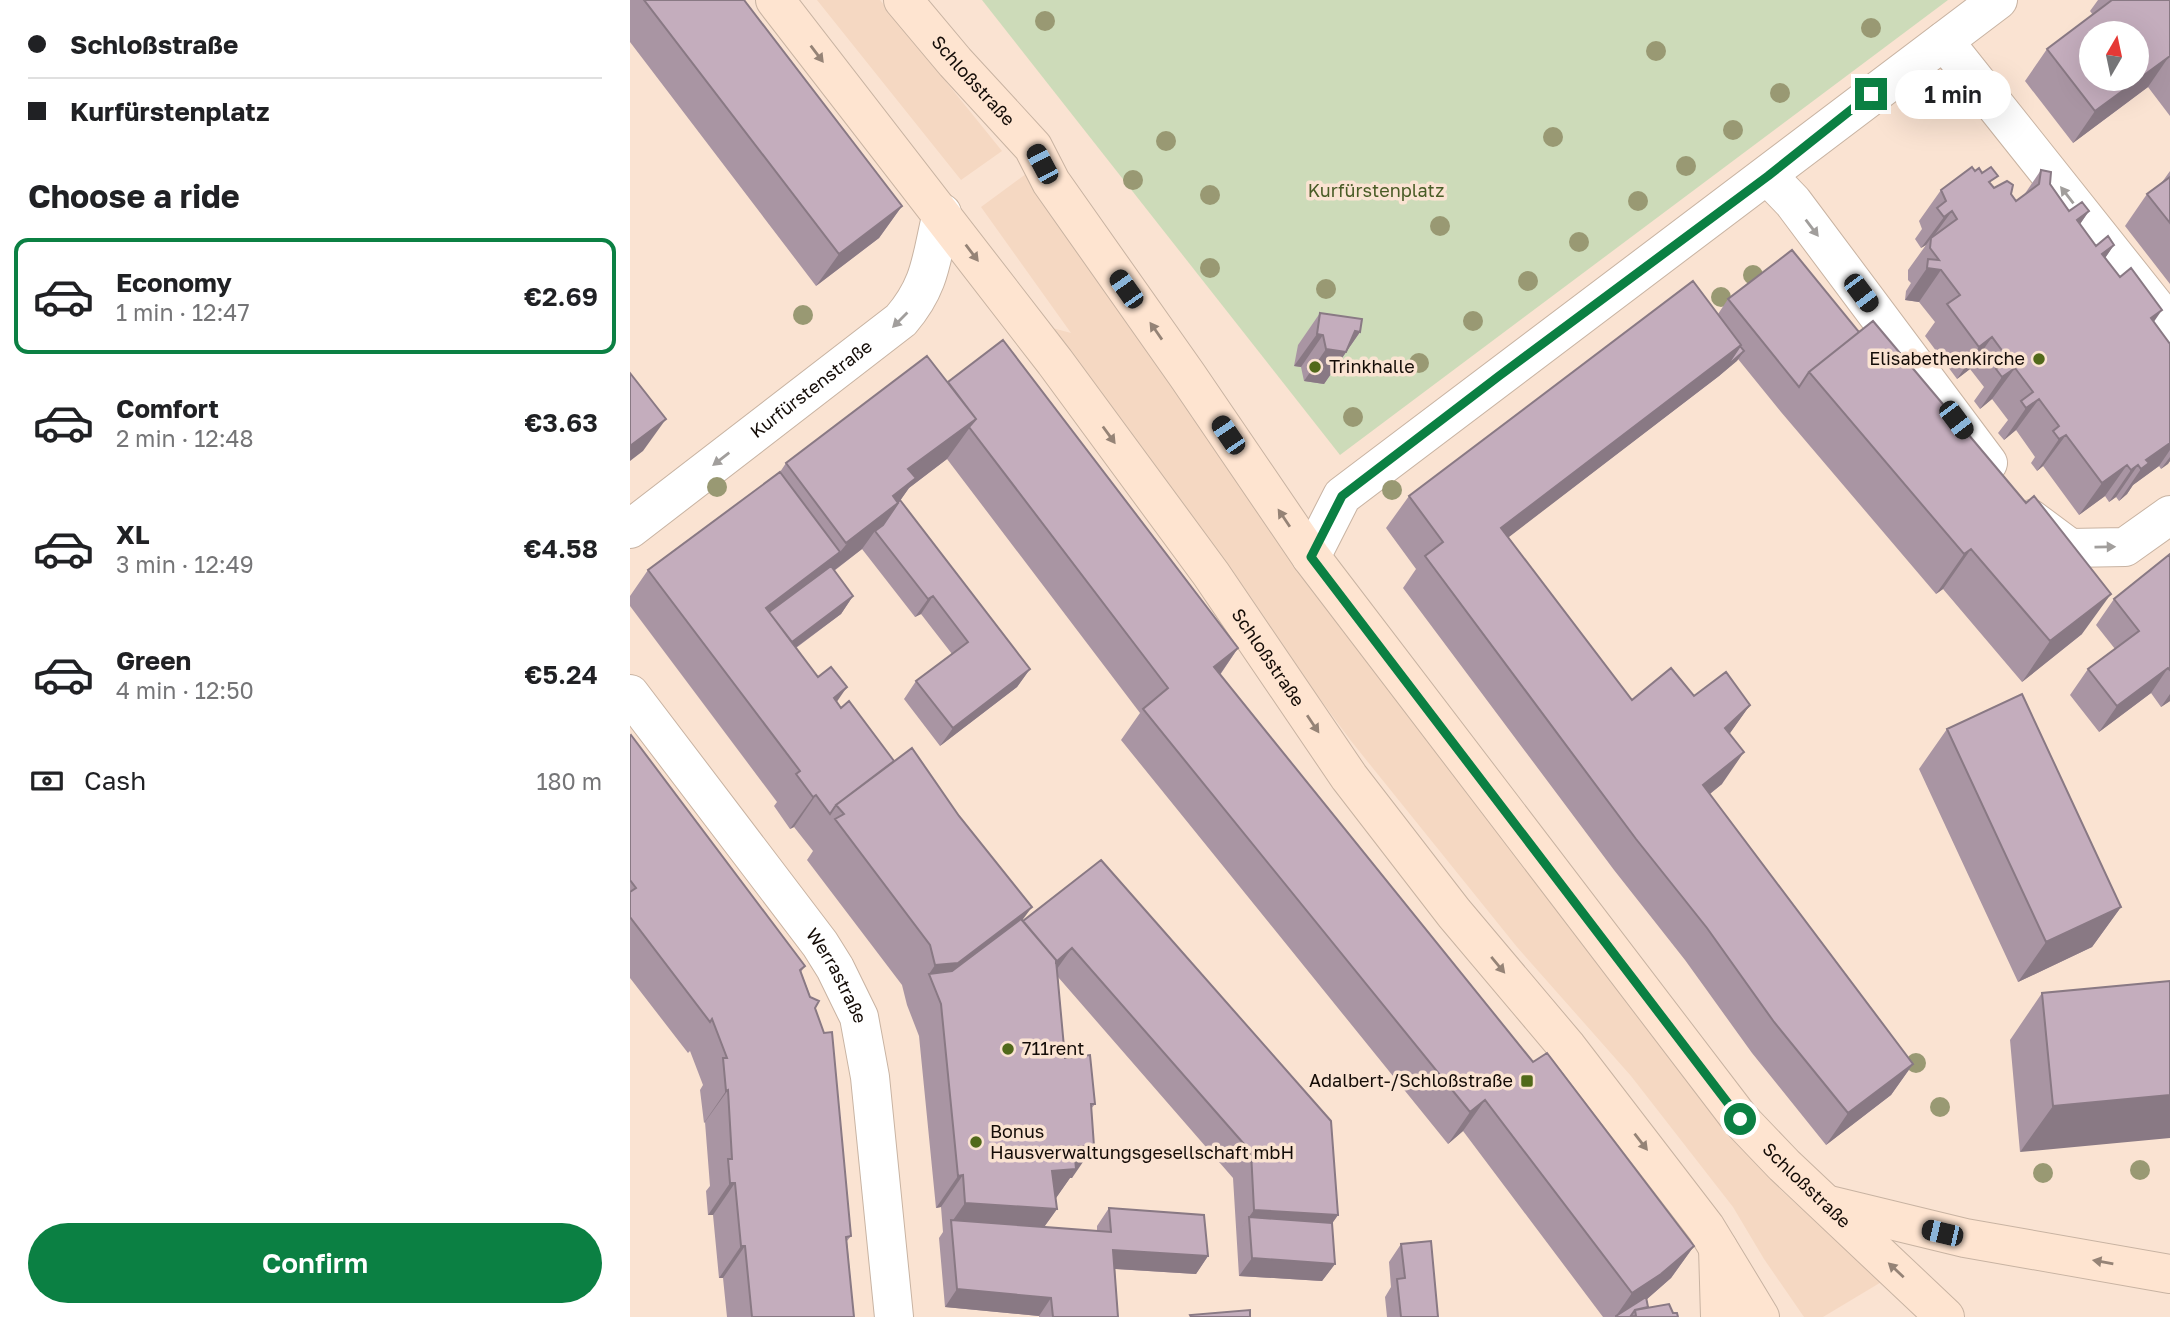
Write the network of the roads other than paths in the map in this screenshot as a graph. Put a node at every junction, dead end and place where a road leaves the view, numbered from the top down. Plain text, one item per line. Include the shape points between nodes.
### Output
1 (775, 0) edge
2 (902, 0) edge
3 (1998, 0) edge
4 (1944, 41) junction
5 (1768, 176) junction
6 (942, 213) junction
7 (2170, 325) edge
8 (2170, 515) edge
9 (630, 529) edge
10 (1311, 557) junction
11 (630, 694) edge
12 (1828, 1205) junction
13 (1718, 1246) junction
14 (2170, 1274) edge
15 (894, 1317) edge
16 (1720, 1317) edge
17 (1760, 1317) edge
18 (1945, 1317) edge

1 -> 6 street, Schloßstraße
10 -> 2 street, Schloßstraße via 1051,182 1033,147
3 - 4 street
4 - 5 street
7 -> 4 street
5 -> 8 street via 1793,202 2029,518 2070,548 2125,547
5 - 10 street via 1342,496
6 -> 9 street, Kurfürstenstraße via 928,279 901,320
6 -> 13 street, Schloßstraße via 1211,574 1349,778 1567,1047
10 - 12 street, Schloßstraße via 1740,1119
11 - 15 street, Werrastraße via 820,944 859,1017 870,1077
14 -> 12 street via 1965,1238
18 -> 12 street, Schloßstraße
13 - 16 street
13 - 17 street, Schloßstraße

